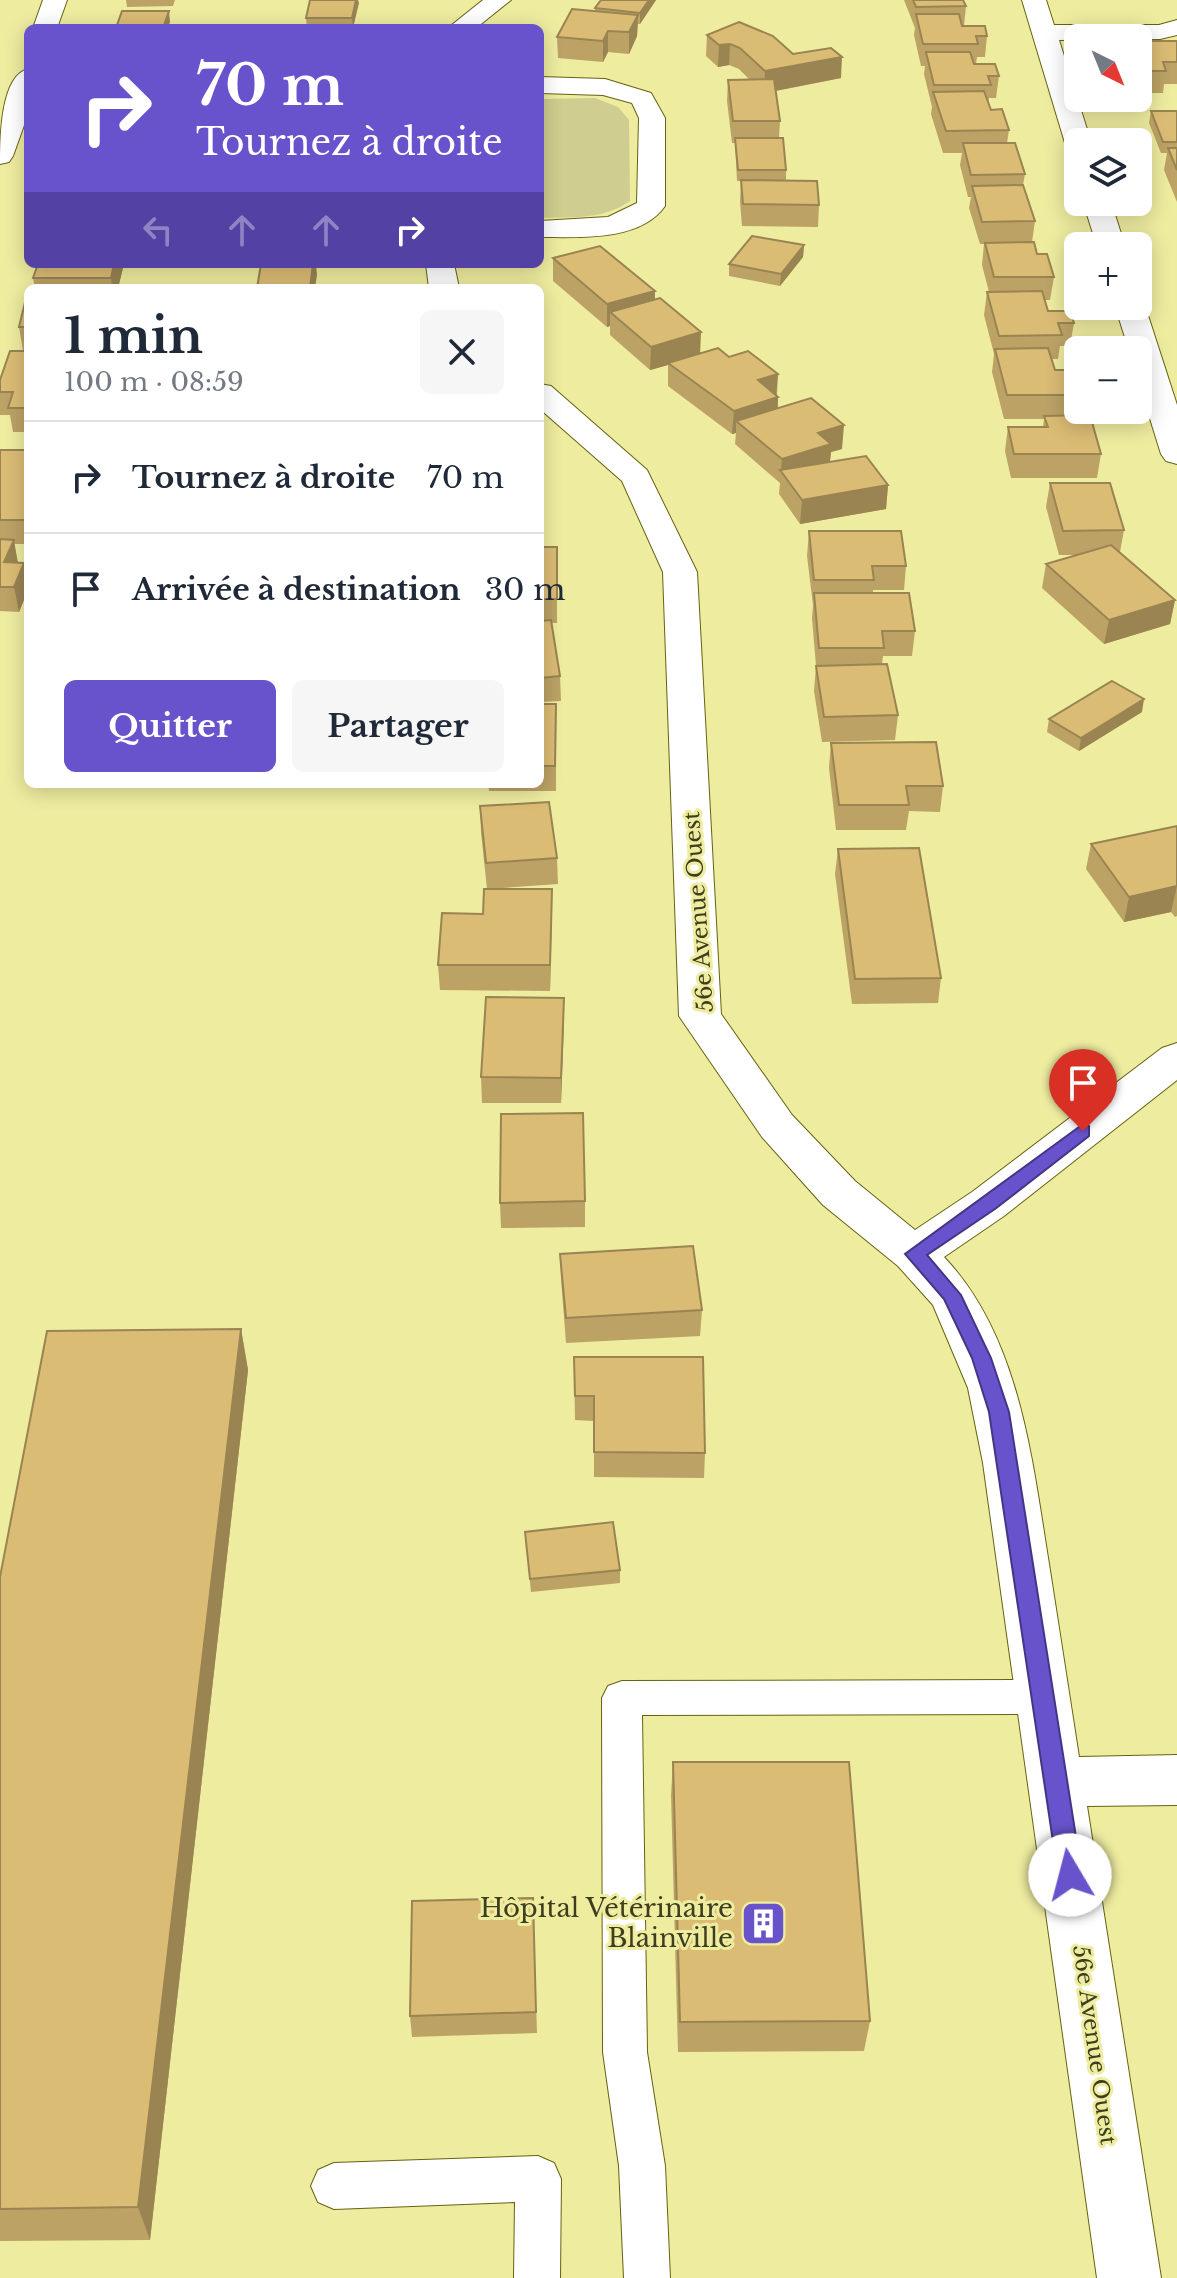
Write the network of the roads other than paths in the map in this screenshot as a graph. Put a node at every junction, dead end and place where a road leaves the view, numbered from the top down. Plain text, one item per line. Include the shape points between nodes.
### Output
1 (55, 0) edge
2 (444, 0) edge
3 (499, 0) edge
4 (1034, 0) edge
5 (46, 24) edge
6 (457, 24) edge
7 (465, 24) edge
8 (1177, 27) edge
9 (1044, 33) junction
10 (544, 85) edge
11 (24, 86) edge
12 (5, 127) edge
13 (1073, 128) edge
14 (0, 156) edge
15 (544, 229) edge
16 (1134, 320) edge
17 (544, 397) edge
18 (1177, 454) edge
19 (1177, 1058) edge
20 (914, 1254) junction
21 (1044, 1697) junction
22 (1177, 1780) edge
23 (1056, 1782) junction
24 (334, 2186) dead end
25 (537, 2278) edge
26 (647, 2278) edge
27 (1129, 2278) edge

1 - 5 street
2 - 6 street
3 - 7 street
4 - 9 street
8 - 9 street via 1160,32
9 - 13 street
10 - 15 street via 605,87 642,98 652,118 651,206 635,219 607,228
11 - 12 street
12 - 14 street
16 - 18 street
17 - 20 street, 56e Avenue Ouest via 636,477 680,572 700,1016 777,1126 839,1193
19 - 20 street via 988,1204
20 - 21 street, 56e Avenue Ouest via 952,1295 982,1358 999,1412
21 - 23 street, 56e Avenue Ouest
21 - 26 lane via 622,1698 625,2052 642,2166
22 - 23 street
23 - 27 street, 56e Avenue Ouest
24 - 25 lane via 538,2179

